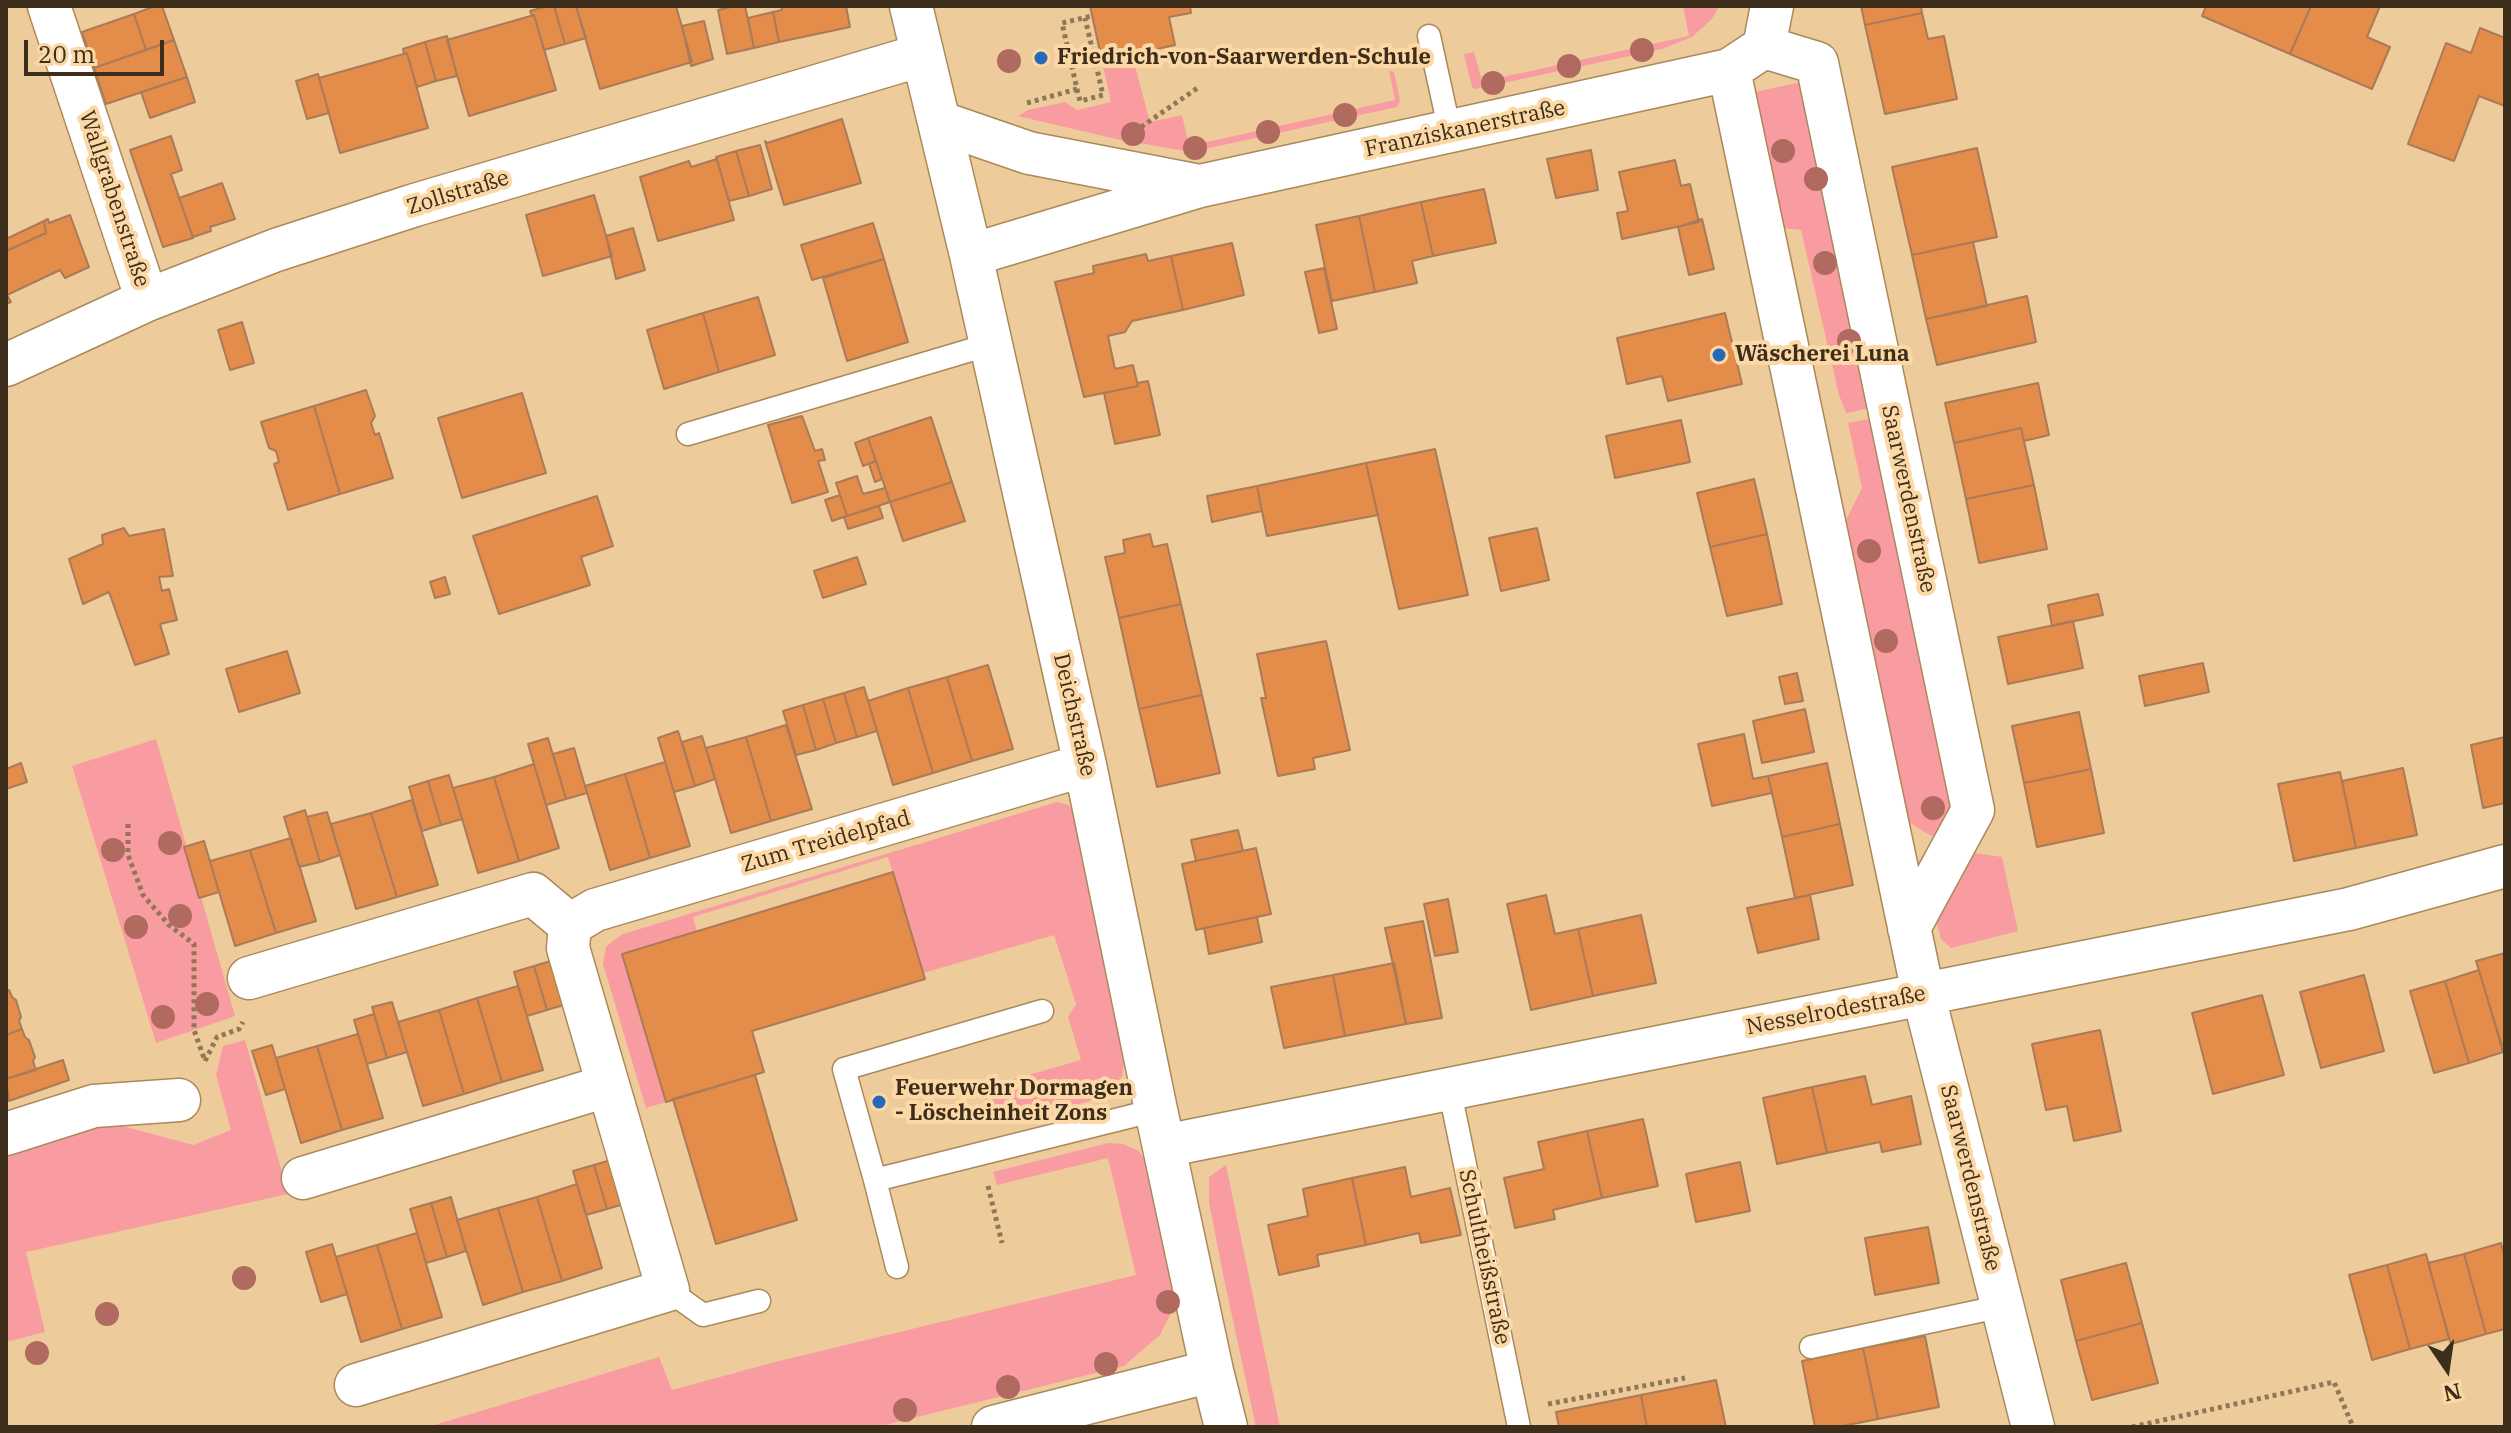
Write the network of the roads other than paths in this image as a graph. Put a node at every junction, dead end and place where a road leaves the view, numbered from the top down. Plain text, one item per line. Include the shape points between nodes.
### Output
1 (49, 6) edge
2 (911, 6) edge
3 (1772, 6) edge
4 (1429, 36) dead end
5 (1764, 47) junction
6 (922, 55) junction
7 (1729, 70) junction
8 (939, 122) junction
9 (1450, 132) junction
10 (1200, 186) junction
11 (971, 255) junction
12 (147, 300) junction
13 (991, 344) junction
14 (6, 365) edge
15 (688, 434) dead end
16 (1085, 765) junction
17 (2505, 866) edge
18 (570, 925) junction
19 (1909, 928) junction
20 (249, 978) road end
21 (1923, 993) junction
22 (1042, 1011) dead end
23 (607, 1086) junction
24 (1449, 1087) junction
25 (179, 1100) dead end
26 (1160, 1128) junction
27 (6, 1134) edge
28 (303, 1178) dead end
29 (875, 1180) junction
30 (897, 1267) dead end
31 (668, 1290) junction
32 (759, 1301) dead end
33 (2003, 1306) junction
34 (1811, 1347) dead end
35 (1212, 1371) junction
36 (356, 1385) dead end
37 (1517, 1419) edge
38 (993, 1427) edge
39 (1226, 1427) edge
40 (2033, 1427) edge

1 - 12 street, Wallgrabenstraße
2 - 6 street, Deichstraße
3 - 5 street
4 - 9 lane
5 - 7 street
5 - 19 street, Saarwerdenstraße via 1817,63 1973,810
6 - 8 street, Deichstraße
6 - 12 street, Zollstraße via 415,205 276,250
7 - 9 street, Franziskanerstraße
7 - 19 street, Saarwerdenstraße
8 - 10 street, Franziskanerstraße via 1029,153
8 - 11 street, Deichstraße
9 - 10 street, Franziskanerstraße
10 - 11 street, Franziskanerstraße
11 - 13 street, Deichstraße
12 - 14 street, Zollstraße
13 - 15 lane
13 - 16 street, Deichstraße
16 - 18 street, Zum Treidelpfad via 595,910
16 - 26 street, Deichstraße
17 - 21 street, Nesselrodestraße via 2349,909
18 - 20 street via 533,894
18 - 23 street via 568,948
19 - 21 street, Saarwerdenstraße
21 - 24 street, Nesselrodestraße
21 - 33 street, Saarwerdenstraße
22 - 29 lane via 844,1069
23 - 28 street
23 - 31 street
24 - 26 street, Nesselrodestraße
24 - 37 lane, Schultheißstraße
25 - 27 street via 94,1106
26 - 29 lane via 979,1154
26 - 35 street, Deichstraße
29 - 30 lane
31 - 32 lane via 703,1315
31 - 36 street
33 - 34 lane
33 - 40 street, Saarwerdenstraße
35 - 38 street
35 - 39 street, Deichstraße

